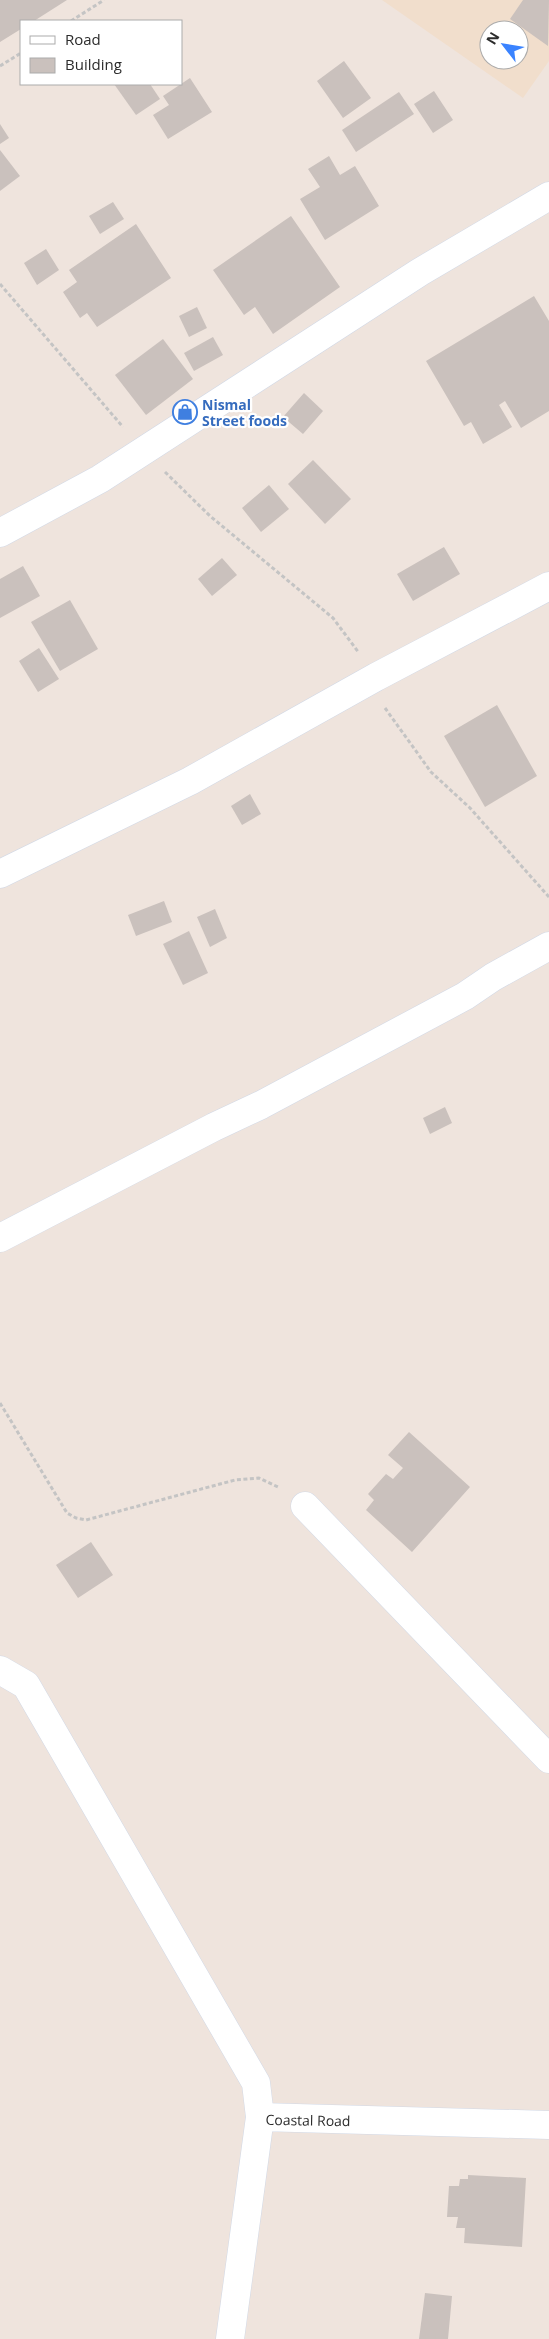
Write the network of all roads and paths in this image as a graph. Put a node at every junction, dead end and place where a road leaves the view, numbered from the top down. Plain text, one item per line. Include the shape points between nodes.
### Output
1 (104, 0) edge
2 (73, 20) edge
3 (20, 54) edge
4 (0, 66) edge
5 (549, 196) edge
6 (0, 284) edge
7 (144, 451) junction
8 (0, 533) edge
9 (549, 586) edge
10 (376, 676) junction
11 (0, 874) edge
12 (549, 897) edge
13 (549, 946) edge
14 (0, 1238) edge
15 (0, 1403) edge
16 (305, 1506) joint
17 (0, 1670) edge
18 (549, 1759) edge
19 (260, 2117) junction
20 (549, 2125) edge
21 (230, 2339) edge

1 - 2 path
3 - 4 path
5 - 7 street via 420,272
6 - 7 path
7 - 8 street via 100,479
7 - 10 path via 210,516 333,618
9 - 10 street
10 - 11 street via 190,781
10 - 12 path via 386,711 431,772 470,808
13 - 14 street via 465,996 261,1105 214,1126
15 - 16 path via 67,1513 76,1518 86,1520 235,1480 259,1478 276,1485
16 - 18 street
17 - 19 street via 26,1685 256,2083
19 - 20 street, Coastal Road
19 - 21 street, Coastal Road

